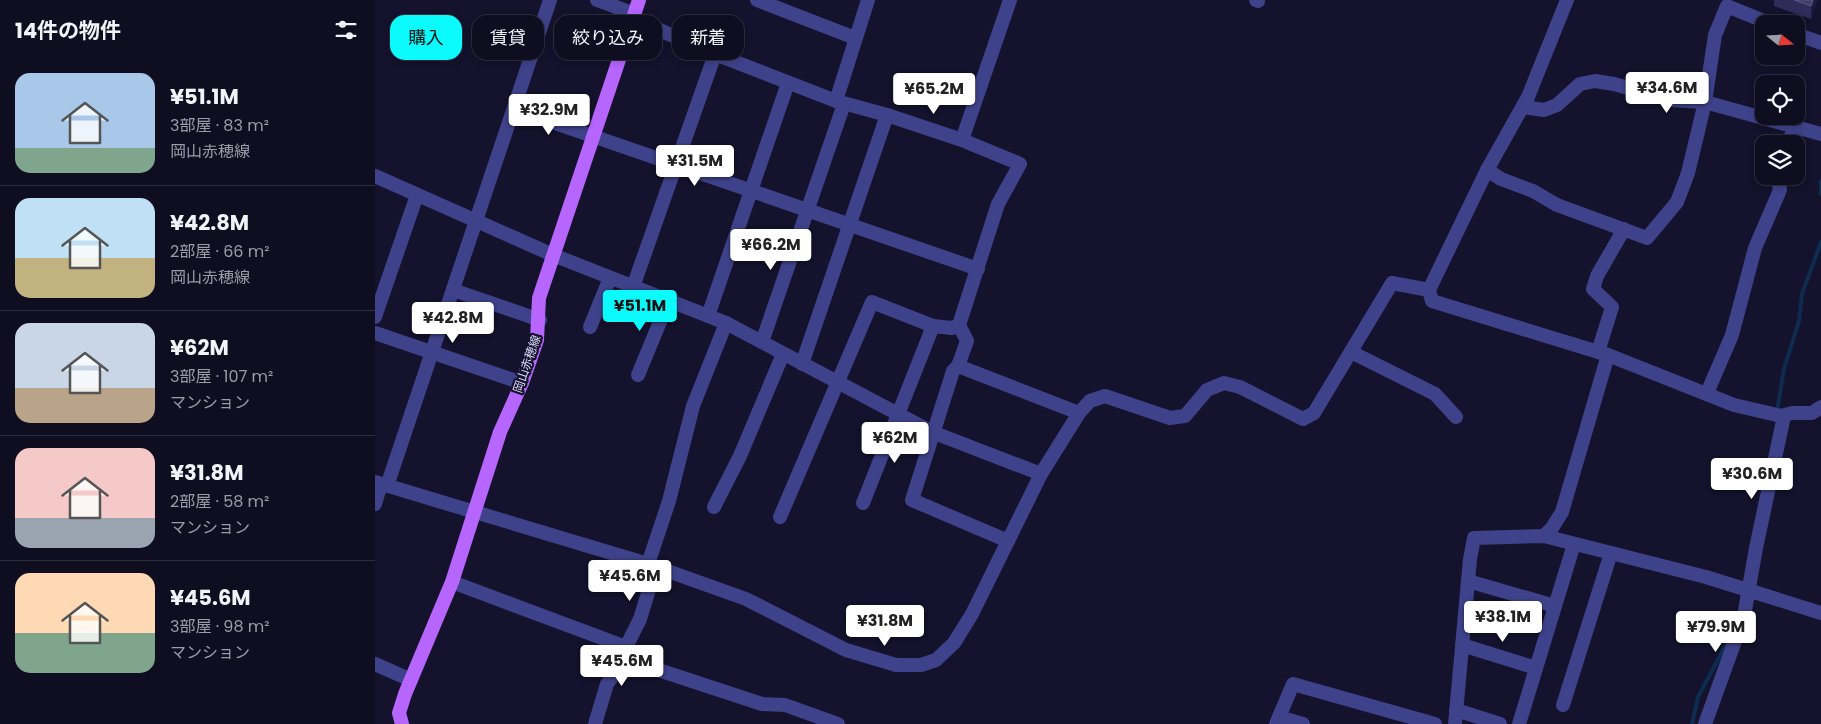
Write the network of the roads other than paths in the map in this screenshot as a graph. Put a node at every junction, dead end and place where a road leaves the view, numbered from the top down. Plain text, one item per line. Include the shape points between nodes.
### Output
1 (551, 0) edge
2 (597, 0) edge
3 (639, 0) edge
4 (757, 0) edge
5 (868, 0) edge
6 (1011, 0) edge
7 (1567, 0) edge
8 (632, 15) edge
9 (634, 15) edge
10 (1755, 17) edge
11 (855, 38) junction
12 (1805, 38) edge
13 (1821, 44) edge
14 (619, 60) edge
15 (713, 60) edge
16 (731, 60) edge
17 (788, 82) junction
18 (840, 102) junction
19 (1705, 102) junction
20 (1523, 107) junction
21 (513, 109) junction
22 (887, 115) junction
23 (1795, 128) junction
24 (1821, 134) edge
25 (1792, 135) edge
26 (593, 137) junction
27 (962, 140) junction
28 (674, 164) junction
29 (1487, 170) junction
30 (375, 176) edge
31 (1779, 185) edge
32 (749, 191) junction
33 (417, 195) junction
34 (807, 210) junction
35 (475, 222) junction
36 (850, 225) junction
37 (1624, 229) junction
38 (553, 255) junction
39 (978, 268) junction
40 (610, 278) junction
41 (633, 287) junction
42 (453, 290) junction
43 (1429, 290) junction
44 (669, 300) junction
45 (707, 316) junction
46 (375, 317) edge
47 (539, 320) junction
48 (726, 323) junction
49 (959, 325) junction
50 (933, 326) junction
51 (590, 327) dead end
52 (375, 333) edge
53 (762, 342) junction
54 (431, 352) junction
55 (1351, 352) junction
56 (783, 354) junction
57 (1603, 354) junction
58 (802, 364) junction
59 (958, 366) junction
60 (638, 375) dead end
61 (838, 381) junction
62 (522, 383) junction
63 (1707, 393) junction
64 (1821, 407) edge
65 (1079, 413) junction
66 (899, 414) junction
67 (1779, 415) junction
68 (1456, 417) dead end
69 (933, 432) junction
70 (1041, 474) junction
71 (381, 484) edge
72 (863, 503) dead end
73 (375, 504) edge
74 (714, 507) dead end
75 (473, 511) junction
76 (780, 517) dead end
77 (1544, 536) junction
78 (1008, 541) junction
79 (1574, 544) junction
80 (1611, 554) junction
81 (652, 565) junction
82 (1468, 581) junction
83 (452, 582) junction
84 (1746, 588) junction
85 (1555, 606) junction
86 (1821, 613) edge
87 (1462, 645) junction
88 (625, 653) junction
89 (375, 664) edge
90 (1536, 668) junction
91 (411, 680) junction
92 (1563, 705) dead end
93 (1456, 710) junction
94 (1277, 721) edge
95 (402, 724) edge
96 (595, 724) edge
97 (838, 724) edge
98 (1303, 724) edge
99 (1435, 724) edge
100 (1455, 724) edge
101 (1500, 724) edge
102 (1519, 724) edge
103 (1705, 724) edge

1 - 21 street
2 - 8 street
3 - 9 main road, 岡山赤穂線
4 - 11 street
5 - 11 street
6 - 27 street
7 - 20 street
10 - 19 street via 1727,6 1715,35
11 - 18 street
12 - 13 street
14 - 26 main road, 岡山赤穂線
15 - 28 street
16 - 17 street
17 - 18 street
17 - 32 street
18 - 22 street
18 - 34 street
19 - 20 street via 1671,100 1595,81 1580,84 1557,105 1544,110
19 - 23 street
19 - 37 street via 1689,172 1677,202 1647,238
20 - 29 street
21 - 26 street
21 - 35 street
22 - 27 street
22 - 36 street
23 - 24 street
23 - 25 street
26 - 28 street
26 - 38 main road, 岡山赤穂線
27 - 39 street via 1020,164 998,204
28 - 32 street
28 - 41 street
29 - 37 street via 1557,205
29 - 43 street
30 - 33 street
31 - 63 street via 1780,190 1755,248 1732,335
32 - 34 street
32 - 45 street
33 - 35 street
33 - 46 street
34 - 36 street
34 - 53 street
35 - 38 street
35 - 42 street
36 - 39 street
36 - 58 street
37 - 57 street via 1593,289 1612,307
38 - 40 street
38 - 47 main road, 岡山赤穂線 via 539,298
39 - 49 street
40 - 41 street
40 - 51 street
41 - 44 street
42 - 47 street
42 - 54 street
43 - 55 street via 1392,283
43 - 57 street via 1432,301
44 - 45 street
44 - 60 street
45 - 48 street
47 - 62 main road, 岡山赤穂線 via 537,340
48 - 53 street
48 - 81 street via 693,406
49 - 50 street via 952,328
49 - 59 street via 967,342
50 - 61 street via 872,302
50 - 66 street
52 - 54 street
53 - 56 street
54 - 62 street
54 - 71 street
55 - 65 street via 1315,414 1303,419 1240,387 1224,383 1207,390 1185,416 1171,418 1105,396 1090,400
55 - 68 street via 1435,394
56 - 58 street
56 - 74 street via 740,456
57 - 63 street
57 - 77 street via 1562,512
58 - 61 street
59 - 65 street
59 - 69 street via 953,371
61 - 66 street
61 - 76 street
62 - 75 main road, 岡山赤穂線 via 500,432
63 - 67 street via 1734,405
64 - 67 street via 1812,413
65 - 70 street
66 - 69 street
66 - 72 street
67 - 84 street
69 - 70 street
69 - 78 street via 912,500
70 - 78 street
71 - 73 street
71 - 75 street
75 - 81 street
75 - 83 main road, 岡山赤穂線
77 - 79 street
77 - 82 street via 1474,538
78 - 81 street via 954,644 936,660 921,665 896,665 846,650 746,599
79 - 80 street
79 - 85 street
80 - 84 street
80 - 92 street
81 - 88 street via 640,618
82 - 85 street
82 - 87 street
83 - 88 street
83 - 91 main road, 岡山赤穂線
84 - 86 street
84 - 103 street via 1744,616
85 - 90 street
87 - 90 street
87 - 93 street
88 - 96 street via 607,684
88 - 97 street via 761,704 785,705
89 - 91 street
90 - 102 street
91 - 95 main road, 岡山赤穂線 via 399,713
93 - 100 street
93 - 101 street
94 - 98 street
94 - 99 street via 1293,684

